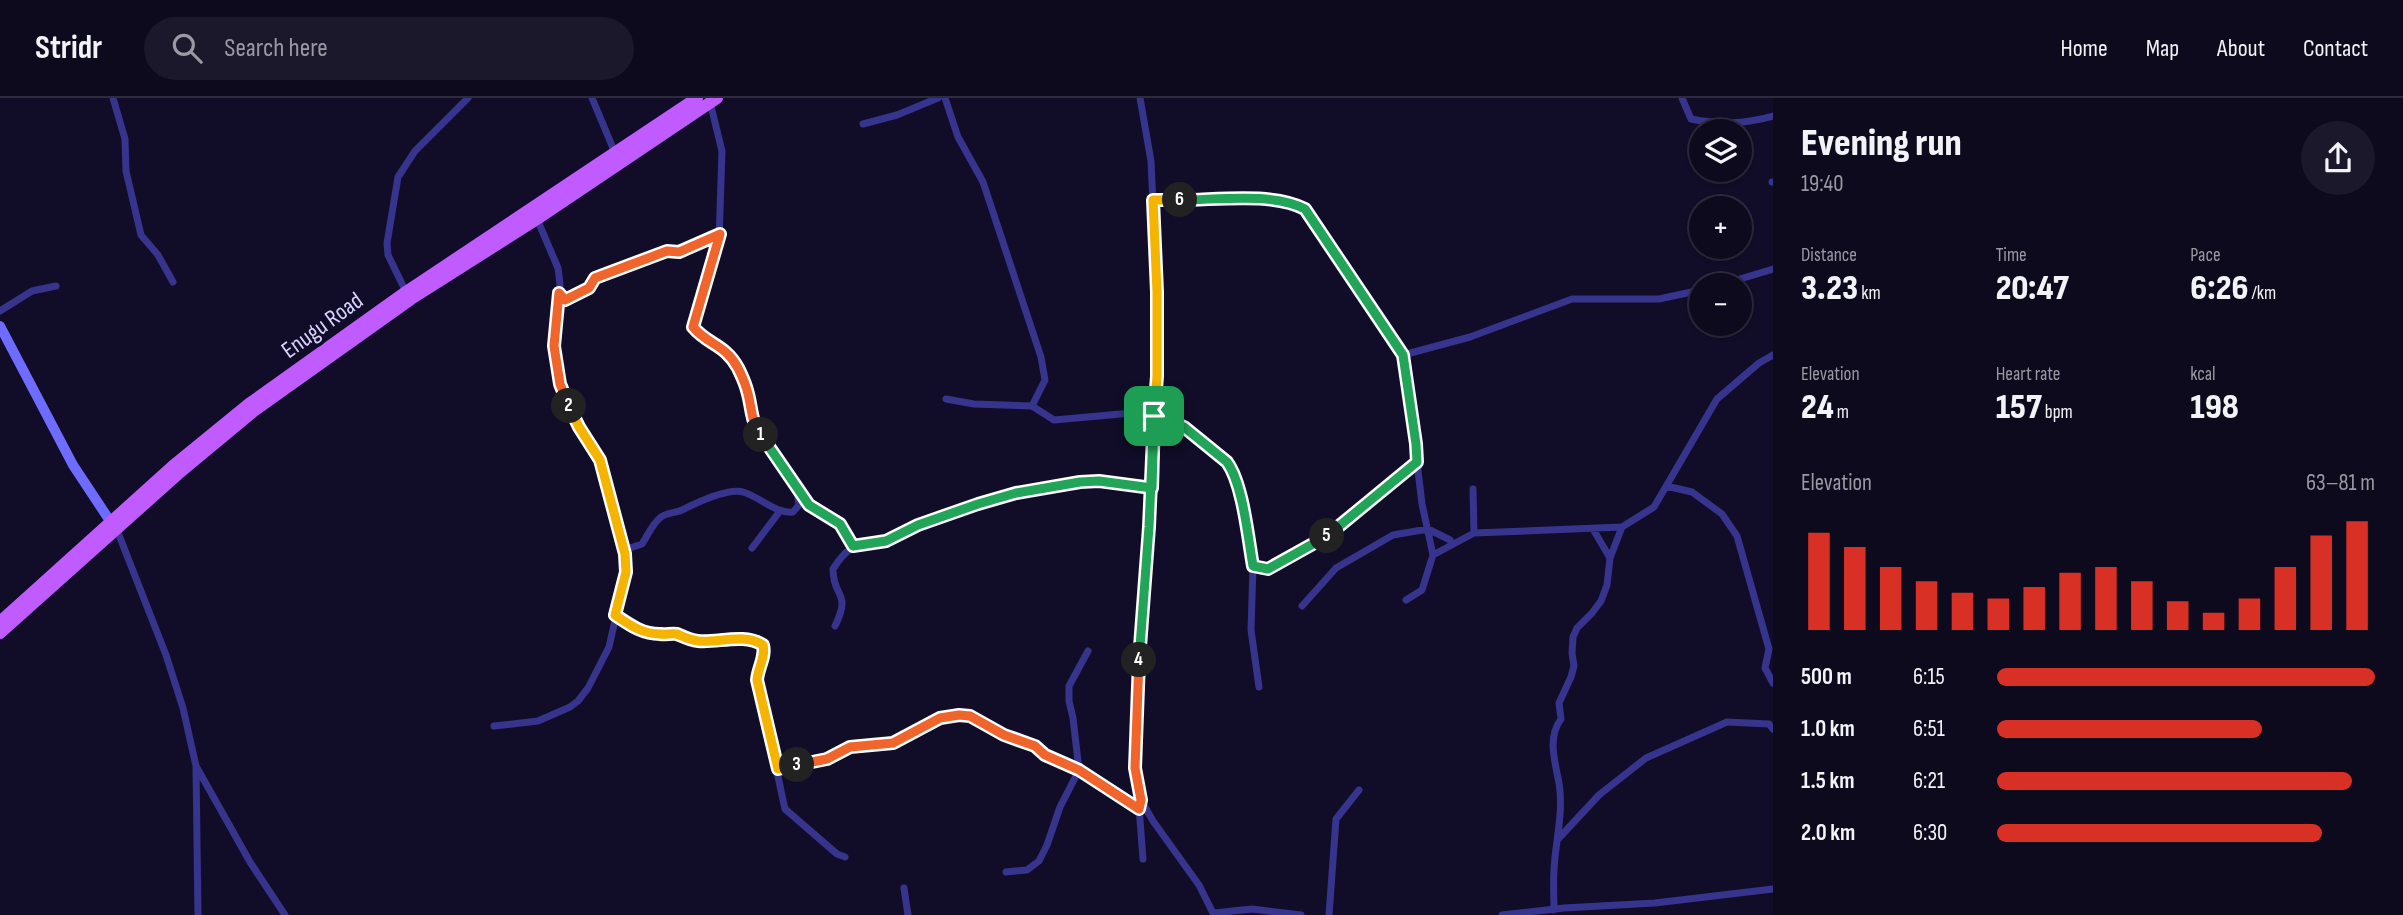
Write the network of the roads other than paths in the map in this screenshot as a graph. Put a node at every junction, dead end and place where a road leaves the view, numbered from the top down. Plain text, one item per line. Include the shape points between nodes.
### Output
1 (113, 98) edge
2 (468, 98) edge
3 (592, 98) edge
4 (697, 98) edge
5 (938, 98) edge
6 (945, 98) edge
7 (1140, 98) edge
8 (1682, 98) edge
9 (714, 100) edge
10 (1773, 116) edge
11 (863, 124) dead end
12 (615, 153) junction
13 (1153, 200) junction
14 (537, 219) junction
15 (720, 234) junction
16 (1773, 269) edge
17 (1752, 275) edge
18 (173, 282) dead end
19 (56, 286) dead end
20 (405, 292) junction
21 (559, 293) junction
22 (1689, 293) edge
23 (0, 311) edge
24 (0, 326) edge
25 (1403, 355) junction
26 (1773, 355) edge
27 (946, 399) dead end
28 (1032, 406) junction
29 (1154, 415) junction
30 (1417, 462) junction
31 (1666, 486) junction
32 (796, 487) junction
33 (1152, 488) junction
34 (1474, 489) dead end
35 (780, 511) junction
36 (113, 527) junction
37 (1622, 527) junction
38 (1428, 529) junction
39 (1592, 529) junction
40 (1474, 533) junction
41 (1450, 540) dead end
42 (853, 546) junction
43 (752, 548) dead end
44 (624, 550) junction
45 (1433, 555) junction
46 (1610, 558) junction
47 (1253, 566) junction
48 (1406, 600) dead end
49 (1302, 606) dead end
50 (615, 615) junction
51 (0, 622) edge
52 (835, 626) dead end
53 (0, 633) edge
54 (1088, 651) dead end
55 (1773, 683) edge
56 (1259, 687) dead end
57 (1772, 723) edge
58 (495, 726) dead end
59 (196, 766) junction
60 (778, 769) junction
61 (1079, 770) junction
62 (1359, 790) dead end
63 (1141, 800) junction
64 (1139, 809) junction
65 (1559, 838) junction
66 (845, 857) dead end
67 (1143, 859) dead end
68 (1006, 872) dead end
69 (904, 888) dead end
70 (1773, 889) edge
71 (1554, 910) junction
72 (1214, 914) edge
73 (198, 915) edge
74 (285, 915) edge
75 (908, 915) edge
76 (1301, 915) edge
77 (1329, 915) edge
78 (1502, 915) edge

1 - 18 street via 125,139 126,171 141,235
2 - 20 street via 415,150 398,177 387,243
3 - 12 street
4 - 12 main road, Enugu Road
5 - 11 street
6 - 28 street via 958,137 983,182 1041,357 1045,380
7 - 13 street
8 - 10 street via 1691,119 1749,123
9 - 14 main road
9 - 15 street via 722,150
12 - 20 main road, Enugu Road
13 - 25 street via 1262,199 1292,202 1305,209
13 - 29 street via 1157,304
14 - 21 street via 558,268
14 - 36 main road via 411,299 255,410
15 - 21 street via 595,278 589,288 565,300
15 - 32 street via 693,327 722,347 737,366 748,391 751,419
16 - 17 street
19 - 23 street via 32,291
20 - 36 main road, Enugu Road via 249,404 173,466
21 - 44 street via 554,346 560,384 600,460
22 - 25 street via 1659,299 1572,299 1470,337
24 - 36 street via 73,465
25 - 30 street
26 - 31 street via 1717,400
27 - 28 street
28 - 29 street via 1054,420 1132,412
29 - 33 street
29 - 47 street via 1184,427 1232,468
30 - 38 street
30 - 47 street via 1334,531 1268,569
31 - 37 street via 1654,506
31 - 55 street via 1692,492 1722,514 1737,536 1769,649 1765,668
32 - 35 street via 797,509
32 - 42 street via 809,505 840,524
33 - 42 street via 1099,481 1016,493 918,525 886,541
33 - 63 street via 1136,733 1135,768
34 - 40 street
35 - 43 street
35 - 44 street via 735,491 661,517 642,544
36 - 51 main road, Enugu Road
36 - 53 main road
36 - 59 street via 166,655 184,708
37 - 39 street
37 - 46 street
38 - 41 street
38 - 45 street
38 - 49 street via 1393,535 1341,565
39 - 40 street
39 - 46 street
40 - 45 street
42 - 52 street via 833,569 844,602
44 - 50 street via 626,572
45 - 48 street via 1422,590
46 - 65 street via 1601,601 1573,637 1574,666 1559,704 1562,719 1552,744 1559,784
47 - 56 street via 1251,630
50 - 58 street via 609,647 578,701 538,721
50 - 60 street via 639,631 763,645 757,680
54 - 61 street via 1069,686
57 - 65 street via 1727,722 1646,758 1599,796
59 - 73 street
59 - 74 street
60 - 61 street via 827,759 850,747 893,743 925,724 959,715 970,716
60 - 66 street via 787,811
61 - 64 street
61 - 68 street via 1039,861 1027,870
62 - 77 street via 1336,819
63 - 64 street
63 - 72 street
64 - 67 street
65 - 71 street
69 - 75 street
70 - 71 street
71 - 78 street
72 - 76 street via 1252,909

